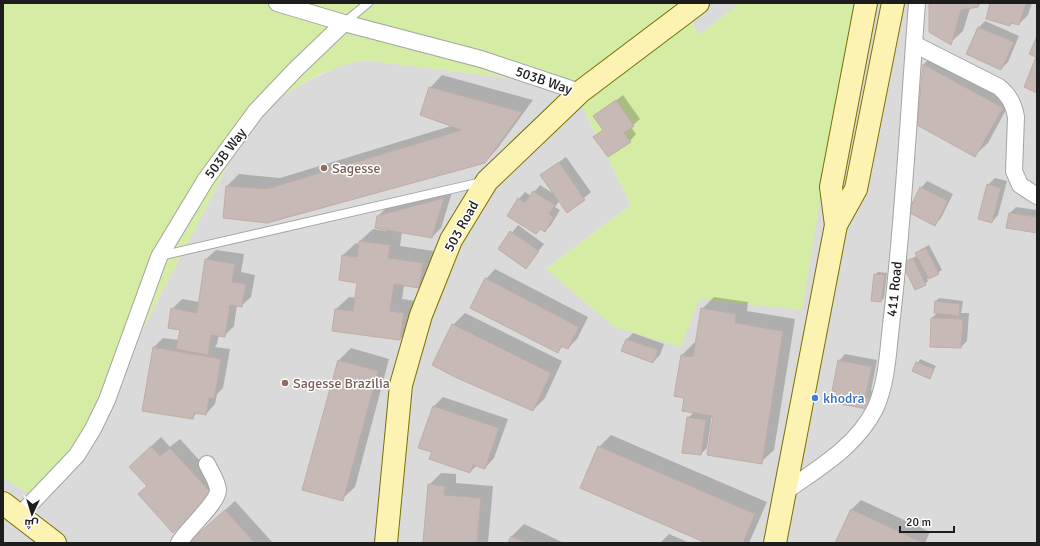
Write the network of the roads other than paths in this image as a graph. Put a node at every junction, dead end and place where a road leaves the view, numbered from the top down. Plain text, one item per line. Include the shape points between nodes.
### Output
1 (277, 3) edge
2 (368, 3) edge
3 (698, 3) edge
4 (866, 3) edge
5 (893, 3) edge
6 (917, 3) edge
7 (344, 23) junction
8 (914, 44) junction
9 (580, 92) junction
10 (487, 181) junction
11 (1037, 196) edge
12 (836, 225) junction
13 (159, 257) junction
14 (207, 464) dead end
15 (785, 492) junction
16 (11, 509) edge
17 (55, 543) edge
18 (179, 543) edge
19 (386, 543) edge
20 (775, 543) edge

1 - 7 street
2 - 7 lane
3 - 9 main road, 503 Road
4 - 12 main road via 831,187
5 - 12 main road via 856,189
6 - 8 street, 411 Road
7 - 9 street, 503B Way via 481,59
7 - 13 street, 503B Way via 256,111 206,178
8 - 11 street via 1006,92 1015,108 1016,117 1014,170 1020,185
8 - 15 street, 411 Road via 894,293 883,386 875,408 863,429 848,447
9 - 10 main road, 503 Road
10 - 13 lane
10 - 19 main road, 503 Road via 451,240 421,315 401,385
12 - 15 main road
13 - 16 street, 503B Way via 107,400 93,429 77,455
14 - 18 street via 216,480 218,492
15 - 20 main road
16 - 17 main road

